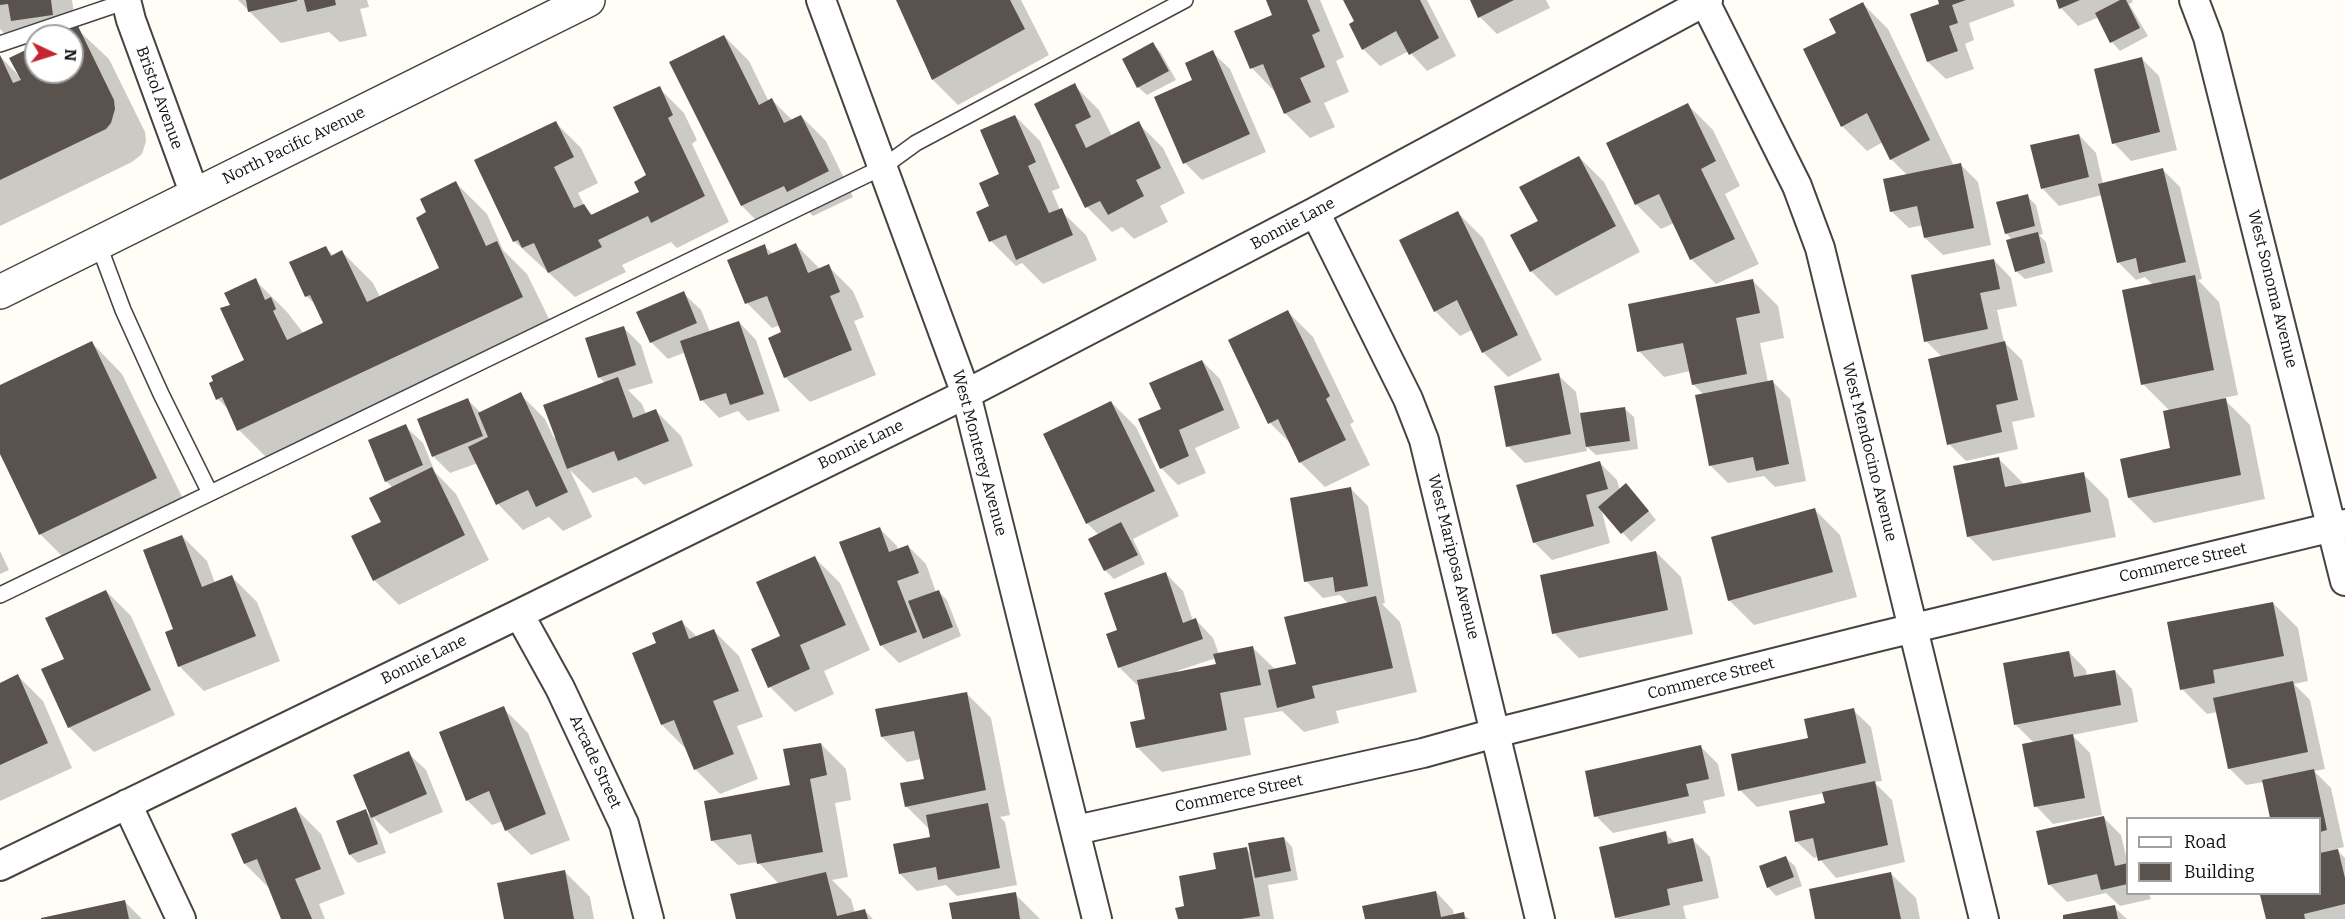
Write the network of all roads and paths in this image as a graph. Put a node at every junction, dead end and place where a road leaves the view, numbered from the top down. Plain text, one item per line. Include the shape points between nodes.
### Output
1 (820, 0) edge
2 (1185, 0) edge
3 (2194, 0) edge
4 (126, 1) edge
5 (1707, 1) edge
6 (569, 4) edge
7 (0, 44) edge
8 (883, 167) junction
9 (195, 195) junction
10 (1315, 212) junction
11 (98, 243) junction
12 (0, 292) edge
13 (966, 394) junction
14 (210, 493) junction
15 (2338, 526) edge
16 (2345, 581) edge
17 (0, 595) edge
18 (519, 614) junction
19 (1911, 628) junction
20 (1495, 733) junction
21 (127, 804) junction
22 (1076, 830) junction
23 (0, 866) edge
24 (181, 919) edge
25 (649, 919) edge
26 (1097, 919) edge
27 (1540, 919) edge
28 (1984, 919) edge

1 - 8 street, West Monterey Avenue
2 - 8 lane via 916,142
3 - 15 street, West Sonoma Avenue via 2211,48
4 - 7 lane
4 - 9 street, Bristol Avenue
5 - 10 street, Bonnie Lane
5 - 19 street, West Mendocino Avenue via 1797,186 1820,248
6 - 9 street, North Pacific Avenue
8 - 13 street, West Monterey Avenue
8 - 14 lane
9 - 11 street, North Pacific Avenue
10 - 13 street, Bonnie Lane
10 - 20 street, West Mariposa Avenue via 1408,399 1424,440
11 - 12 street, North Pacific Avenue
11 - 14 lane via 123,310
13 - 18 street, Bonnie Lane
13 - 22 street, West Monterey Avenue
14 - 17 lane
15 - 16 street, West Sonoma Avenue
15 - 19 street, Commerce Street
18 - 21 street, Bonnie Lane
18 - 25 street, Arcade Street via 560,688 624,824
19 - 20 street, Commerce Street
19 - 28 street, West Mendocino Avenue
20 - 22 street, Commerce Street via 1423,753
20 - 27 street, West Mariposa Avenue
21 - 23 street, Bonnie Lane
21 - 24 street
22 - 26 street, West Monterey Avenue

